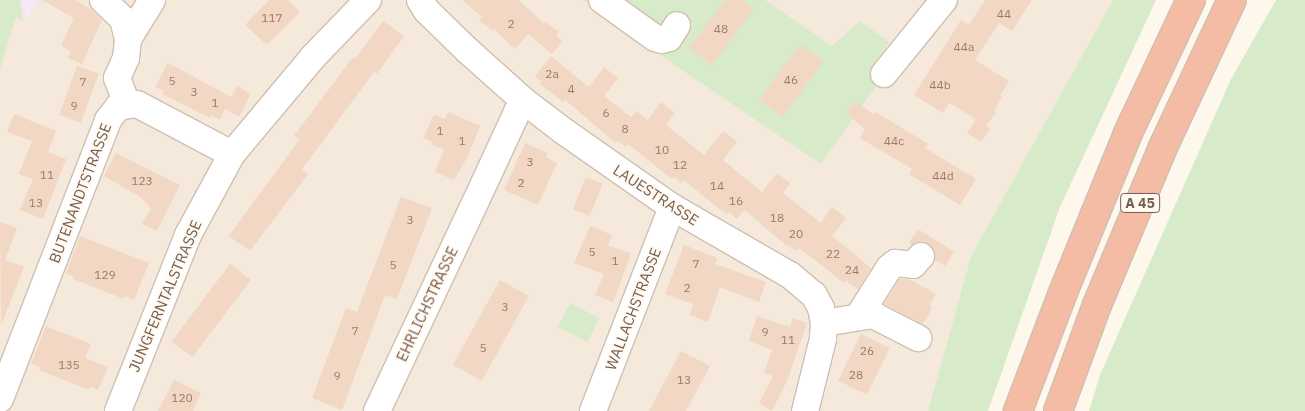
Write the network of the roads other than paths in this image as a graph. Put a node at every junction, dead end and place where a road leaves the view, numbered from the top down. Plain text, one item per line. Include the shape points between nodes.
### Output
1 (103, 0) edge
2 (152, 0) edge
3 (368, 0) edge
4 (420, 0) edge
5 (602, 0) edge
6 (944, 0) edge
7 (1191, 0) edge
8 (1232, 0) edge
9 (678, 25) dead end
10 (128, 39) junction
11 (884, 74) dead end
12 (524, 101) junction
13 (127, 104) junction
14 (232, 154) junction
15 (672, 207) junction
16 (921, 256) dead end
17 (858, 317) junction
18 (824, 323) junction
19 (918, 338) dead end
20 (0, 399) edge
21 (118, 411) edge
22 (377, 411) edge
23 (593, 411) edge
24 (805, 411) edge
25 (1018, 411) edge
26 (1058, 411) edge

1 - 10 street via 122,19
2 - 10 street
3 - 14 street, JUNGFERNTALSTRASSE via 313,57
4 - 12 street, LAUESTRASSE via 467,50
5 - 9 street via 662,40 669,38
6 - 11 street
7 - 25 highway, A 45 via 1114,168
8 - 26 highway, A 45 via 1163,147 1097,305
10 - 13 street via 126,58 117,78
12 - 15 street, LAUESTRASSE
12 - 22 street, EHRLICHSTRASSE
13 - 14 street via 137,104
13 - 20 street, BUTENANDTSTRASSE via 118,106 108,120
14 - 21 street, JUNGFERNTALSTRASSE via 188,235
15 - 18 street, LAUESTRASSE via 804,284 821,308
15 - 23 street, WALLACHSTRASSE
16 - 17 street via 912,265 895,263 889,268
17 - 18 street
17 - 19 street via 872,315
18 - 24 street, LAUESTRASSE via 820,357

